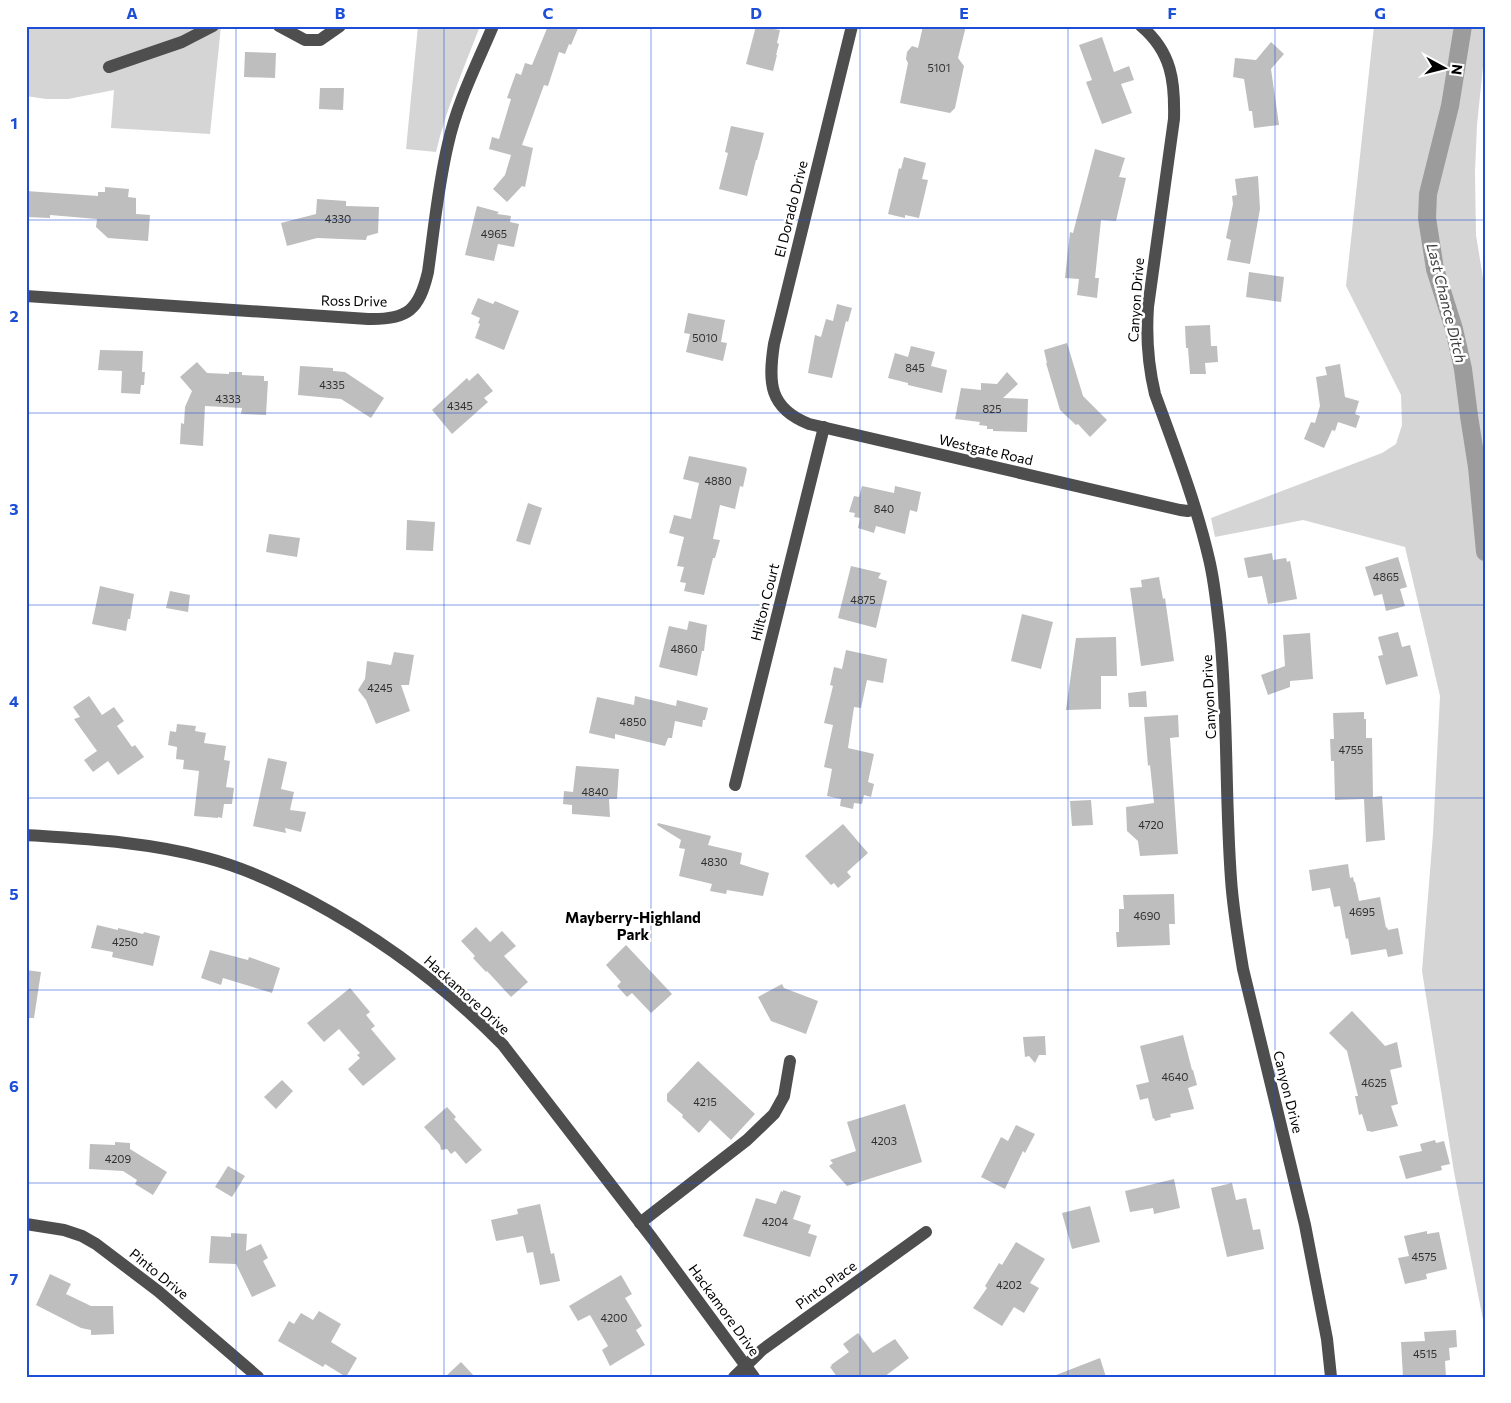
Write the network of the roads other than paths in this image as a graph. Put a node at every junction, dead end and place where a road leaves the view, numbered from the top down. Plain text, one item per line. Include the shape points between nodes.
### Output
1 (213, 26) edge
2 (279, 26) edge
3 (340, 26) edge
4 (493, 26) edge
5 (852, 26) edge
6 (1141, 26) edge
7 (1154, 32) edge
8 (109, 67) dead end
9 (26, 296) edge
10 (777, 400) joint
11 (824, 427) junction
12 (1195, 509) junction
13 (735, 785) dead end
14 (26, 835) edge
15 (790, 1061) dead end
16 (640, 1223) junction
17 (26, 1224) edge
18 (926, 1232) dead end
19 (745, 1365) junction
20 (258, 1377) edge
21 (734, 1377) edge
22 (754, 1377) edge
23 (1332, 1377) edge

1 - 8 street via 182,42
2 - 3 street via 305,40 320,40
4 - 9 street, Ross Drive via 455,118 448,142 424,290 410,310 398,316 368,319
5 - 10 street, El Dorado Drive via 774,344 771,376
6 - 7 street, Canyon Drive
7 - 12 street, Canyon Drive via 1172,77 1174,119 1146,334 1155,394
10 - 11 street, Westgate Road via 798,419
11 - 12 street, Westgate Road via 1180,510
11 - 13 street, Hilton Court
12 - 23 street, Canyon Drive via 1209,562 1220,632 1230,862 1238,944 1305,1225
14 - 16 street, Hackamore Drive via 124,843 208,858 284,887 356,927 430,979 503,1045
15 - 16 street via 784,1096 774,1114 747,1140
16 - 19 street, Hackamore Drive
17 - 20 street, Pinto Drive via 64,1230 96,1244 158,1291
18 - 19 street, Pinto Place
19 - 21 street
19 - 22 street, Hackamore Drive

